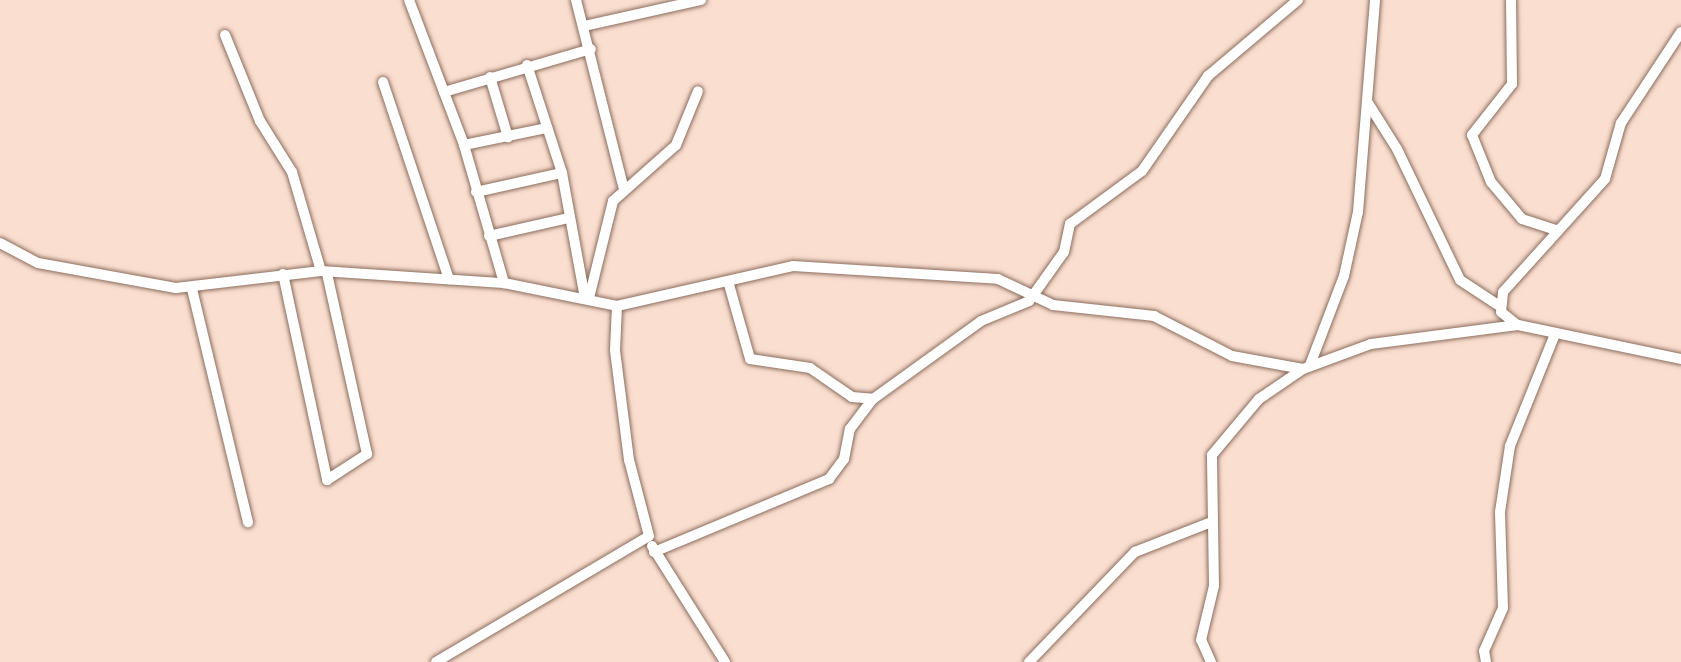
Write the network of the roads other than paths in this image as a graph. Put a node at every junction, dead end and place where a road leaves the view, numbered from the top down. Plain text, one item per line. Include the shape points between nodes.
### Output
1 (409, 0) edge
2 (576, 0) edge
3 (701, 0) edge
4 (1298, 0) edge
5 (1375, 0) edge
6 (1511, 0) edge
7 (584, 26) junction
8 (1681, 32) edge
9 (225, 35) dead end
10 (591, 49) junction
11 (527, 65) junction
12 (490, 77) junction
13 (383, 82) dead end
14 (698, 91) dead end
15 (444, 92) junction
16 (1368, 103) junction
17 (547, 128) junction
18 (508, 137) junction
19 (464, 145) junction
20 (562, 173) junction
21 (623, 186) junction
22 (476, 192) junction
23 (568, 218) junction
24 (1558, 231) junction
25 (489, 236) junction
26 (0, 243) edge
27 (324, 272) junction
28 (283, 274) junction
29 (449, 279) junction
30 (728, 281) junction
31 (504, 283) junction
32 (192, 289) junction
33 (1033, 293) junction
34 (587, 298) junction
35 (1498, 305) junction
36 (617, 306) junction
37 (1518, 325) junction
38 (1555, 334) junction
39 (1681, 359) edge
40 (1307, 367) junction
41 (873, 399) junction
42 (248, 522) dead end
43 (1209, 523) junction
44 (649, 536) junction
45 (654, 552) junction
46 (436, 662) edge
47 (725, 662) edge
48 (1029, 662) edge
49 (1211, 662) edge
50 (1486, 662) edge

1 - 15 street
2 - 7 street
3 - 7 street
4 - 33 street via 1208,76 1142,171 1070,224 1064,252
5 - 16 street
6 - 24 street via 1512,84 1472,135 1491,182 1522,219
7 - 10 street
8 - 24 street via 1621,123 1605,179
9 - 27 street via 260,121 292,172
10 - 11 street
10 - 21 street
11 - 12 street
11 - 17 street
12 - 15 street
12 - 18 street
13 - 29 street
14 - 21 street via 676,145
15 - 19 street
16 - 35 street via 1397,149 1460,280
16 - 40 street via 1351,247
17 - 18 street
17 - 20 street
18 - 19 street
19 - 22 street
20 - 22 street
20 - 23 street
21 - 34 street via 602,231
22 - 25 street
23 - 25 street
23 - 34 street
24 - 35 street
25 - 31 street
26 - 32 street via 38,263
27 - 28 street
27 - 28 street via 367,454 327,480
27 - 29 street
28 - 32 street
29 - 31 street
30 - 33 street via 793,266 839,264 998,279
30 - 36 street
30 - 41 street via 750,359 810,368 852,397
31 - 34 street
32 - 42 street
33 - 40 street via 1053,305 1154,316 1232,356
33 - 41 street via 952,340
34 - 36 street
35 - 37 street via 1505,319
36 - 44 street via 615,350 629,460
37 - 38 street
37 - 40 street via 1371,344
38 - 39 street
38 - 50 street via 1510,446 1500,512 1503,608 1484,651
40 - 43 street via 1259,399 1212,455
41 - 45 street via 850,429 844,459 829,479
43 - 48 street via 1135,552
43 - 49 street via 1214,586 1201,640
44 - 45 street
44 - 46 street
45 - 47 street

